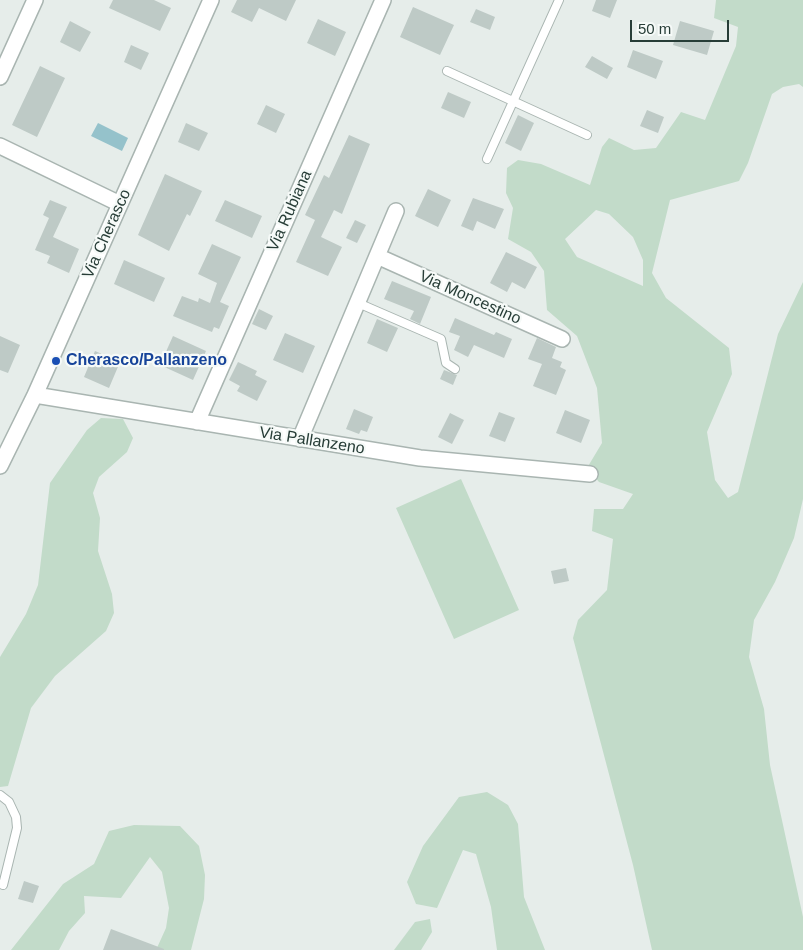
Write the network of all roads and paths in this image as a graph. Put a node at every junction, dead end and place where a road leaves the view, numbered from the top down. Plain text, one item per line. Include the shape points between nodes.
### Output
1 (35, 0) edge
2 (211, 0) edge
3 (382, 0) edge
4 (559, 0) edge
5 (447, 71) dead end
6 (0, 77) edge
7 (513, 102) junction
8 (587, 135) dead end
9 (0, 146) edge
10 (487, 159) dead end
11 (120, 204) junction
12 (396, 211) dead end
13 (378, 256) junction
14 (358, 303) junction
15 (562, 339) dead end
16 (455, 370) dead end
17 (35, 395) junction
18 (197, 422) junction
19 (300, 439) junction
20 (0, 466) edge
21 (590, 474) dead end
22 (0, 795) edge
23 (3, 885) dead end

1 - 6 street
2 - 11 street, Via Cherasco
3 - 18 street, Via Rubiana
4 - 7 lane
5 - 7 lane
7 - 8 lane
7 - 10 lane
9 - 11 street
11 - 17 street, Via Cherasco
12 - 13 street
13 - 14 street
13 - 15 street, Via Moncestino
14 - 16 lane via 441,339 446,363
14 - 19 street
17 - 18 street, Via Pallanzeno
17 - 20 street, Via Cherasco
18 - 19 street, Via Pallanzeno
19 - 21 street, Via Pallanzeno via 443,461
22 - 23 lane via 9,802 17,828

